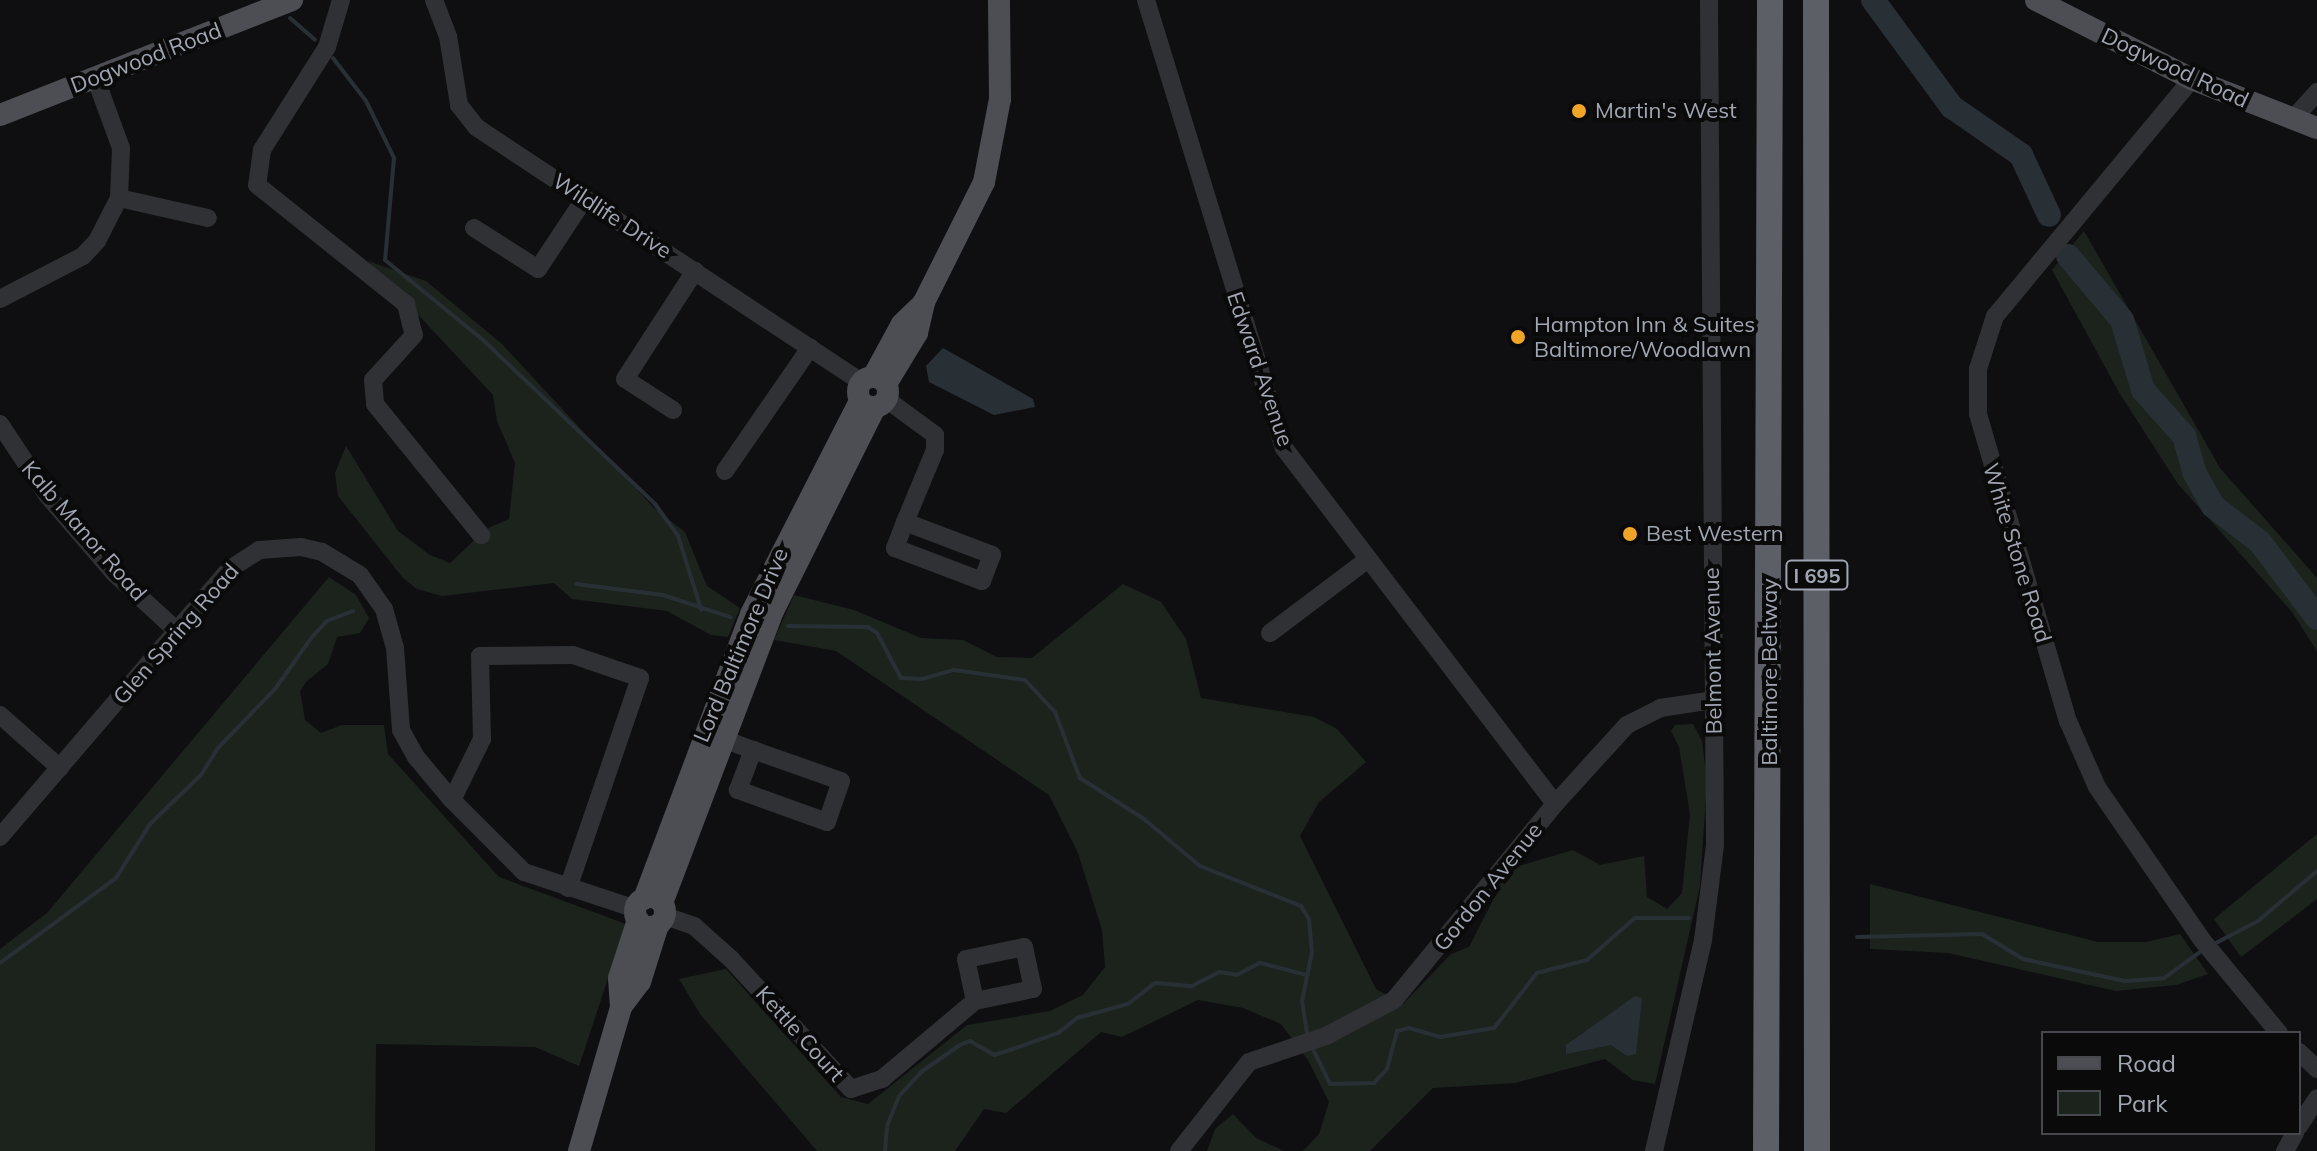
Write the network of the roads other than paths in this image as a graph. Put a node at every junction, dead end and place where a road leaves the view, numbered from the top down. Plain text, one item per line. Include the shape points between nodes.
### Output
1 (292, 0) edge
2 (341, 0) edge
3 (434, 0) edge
4 (999, 0) edge
5 (1146, 0) edge
6 (1709, 0) edge
7 (1770, 0) edge
8 (1816, 0) edge
9 (2036, 0) edge
10 (95, 77) junction
11 (2192, 79) junction
12 (2317, 92) edge
13 (0, 115) edge
14 (2292, 120) junction
15 (2317, 128) edge
16 (119, 198) junction
17 (585, 198) junction
18 (208, 218) dead end
19 (474, 228) dead end
20 (695, 271) junction
21 (0, 299) edge
22 (810, 348) junction
23 (874, 392) junction
24 (673, 410) dead end
25 (0, 424) edge
26 (725, 471) dead end
27 (905, 522) junction
28 (481, 535) dead end
29 (1367, 560) junction
30 (177, 631) junction
31 (1270, 633) dead end
32 (1714, 700) junction
33 (0, 715) edge
34 (721, 738) junction
35 (753, 750) junction
36 (60, 768) junction
37 (452, 800) junction
38 (1555, 804) junction
39 (0, 837) edge
40 (568, 888) junction
41 (650, 912) junction
42 (975, 1001) dead end
43 (2277, 1031) edge
44 (2301, 1054) edge
45 (2317, 1069) edge
46 (2317, 1098) edge
47 (2301, 1123) edge
48 (579, 1151) edge
49 (1179, 1151) edge
50 (1654, 1151) edge
51 (1766, 1151) edge
52 (1817, 1151) edge

1 - 10 main road, Dogwood Road
2 - 28 street via 327,47 262,150 257,185 406,304 414,335 373,380 375,404
3 - 17 street, Wildlife Drive via 448,36 455,92 467,118
4 - 23 main road, Lord Baltimore Drive via 1000,99 984,182 924,302 902,324
5 - 29 street, Edward Avenue via 1274,426 1299,470
6 - 32 street, Belmont Avenue
7 - 51 highway, Baltimore Beltway / I 695
8 - 52 highway, I 695
9 - 11 main road, Dogwood Road
10 - 13 main road, Dogwood Road
10 - 16 street via 121,148
11 - 14 main road, Dogwood Road
11 - 43 street, White Stone Road via 2017,284 1990,330 1977,390 1980,432 2081,754 2116,817 2206,946
12 - 14 street
14 - 15 main road, Dogwood Road
16 - 18 street
16 - 21 street via 83,256
17 - 19 street via 538,269
17 - 20 street, Wildlife Drive
20 - 22 street, Wildlife Drive
20 - 24 street via 625,379
22 - 23 street, Wildlife Drive
22 - 26 street
23 - 27 street, Wildlife Drive via 935,435 935,450
23 - 34 main road, Lord Baltimore Drive
23 - 41 main road, Lord Baltimore Drive via 751,614
25 - 30 street, Kalb Manor Road via 47,495 115,574
27 - 27 street, Wildlife Drive via 895,548 982,581 992,555
29 - 31 street
29 - 38 street, Edward Avenue
30 - 36 street, Glen Spring Road
30 - 37 street, Glen Spring Road via 230,569 259,550 301,547 342,562 360,575 384,609 395,648 401,730
32 - 38 street, Gordon Avenue via 1660,708 1637,718
32 - 50 street, Belmont Avenue via 1711,892
33 - 36 street
34 - 35 street
34 - 41 main road, Lord Baltimore Drive
35 - 35 street via 841,781 827,822 738,790
36 - 39 street, Glen Spring Road
37 - 40 street, Glen Spring Road via 513,864
37 - 40 street via 482,739 480,656 573,655 640,678
38 - 49 street, Gordon Avenue via 1394,1000 1309,1041 1249,1062
40 - 41 street, Glen Spring Road
41 - 42 street, Kettle Court via 694,926 851,1089 872,1086
41 - 48 main road, Lord Baltimore Drive via 619,978 621,1007
44 - 45 street
46 - 47 street

